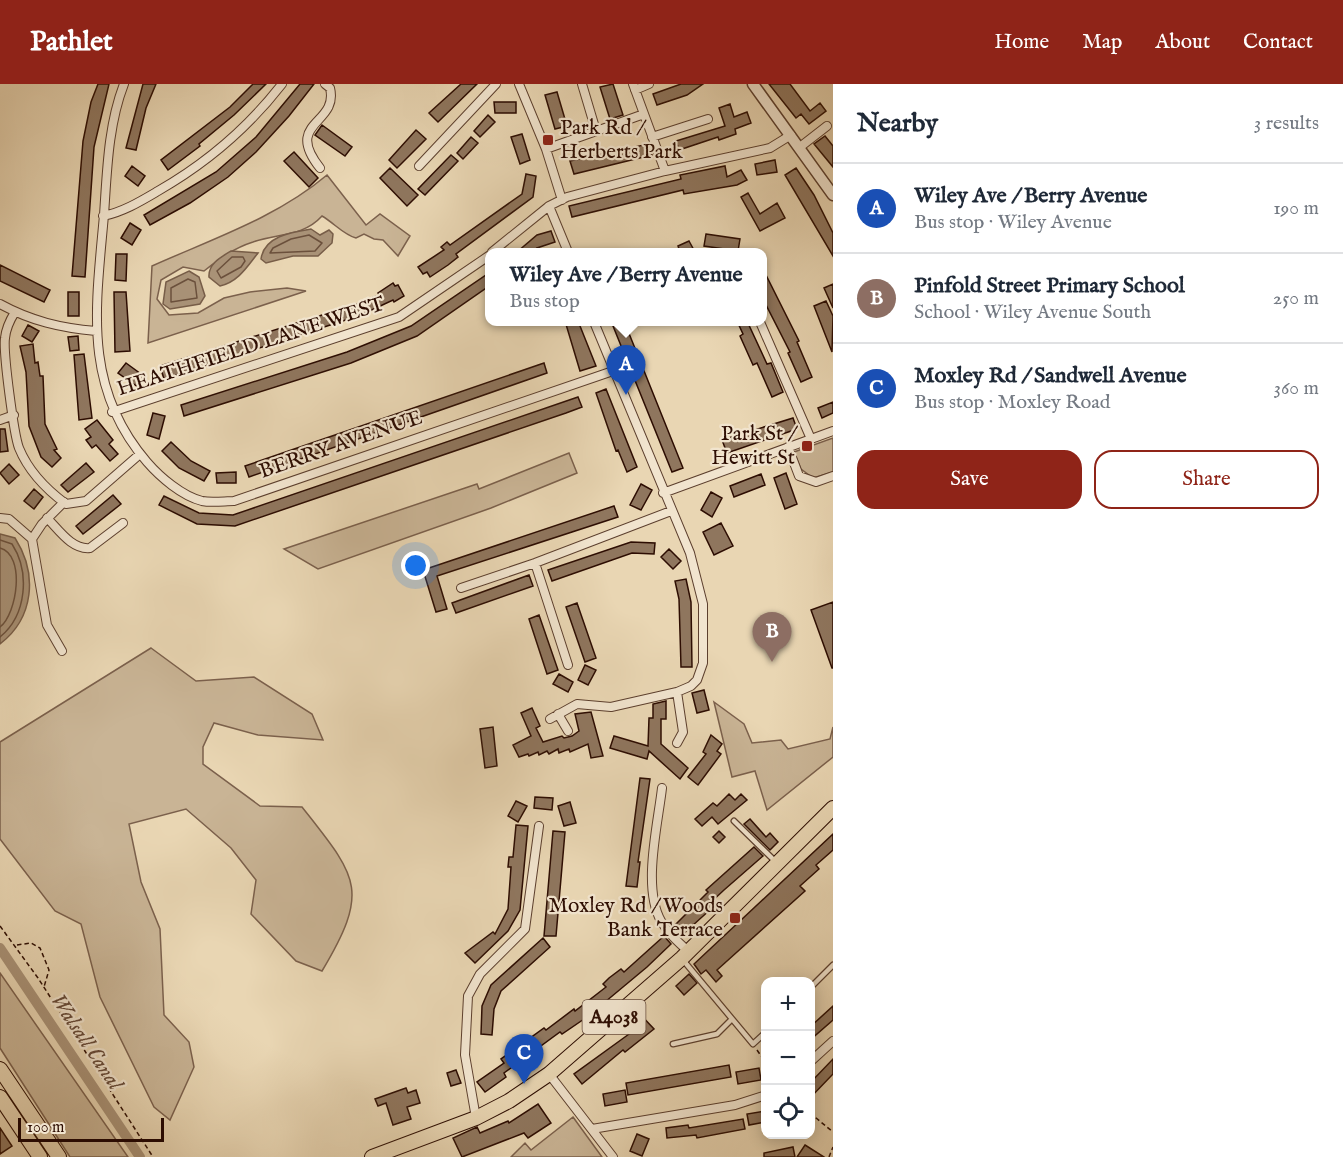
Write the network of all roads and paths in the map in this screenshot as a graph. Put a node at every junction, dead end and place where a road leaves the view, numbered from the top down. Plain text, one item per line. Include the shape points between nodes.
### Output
1 (123, 84) edge
2 (282, 84) edge
3 (324, 84) edge
4 (496, 84) edge
5 (519, 84) edge
6 (582, 84) edge
7 (649, 84) edge
8 (753, 84) edge
9 (634, 87) edge
10 (644, 114) junction
11 (708, 119) dead end
12 (827, 126) dead end
13 (596, 131) junction
14 (791, 135) junction
15 (652, 137) junction
16 (800, 147) junction
17 (546, 149) junction
18 (419, 166) dead end
19 (320, 168) dead end
20 (665, 171) junction
21 (831, 189) edge
22 (562, 200) junction
23 (549, 206) junction
24 (104, 216) junction
25 (498, 248) edge
26 (566, 248) edge
27 (485, 258) edge
28 (0, 304) edge
29 (15, 312) junction
30 (596, 326) edge
31 (762, 326) edge
32 (96, 330) junction
33 (613, 371) junction
34 (112, 412) junction
35 (14, 415) junction
36 (0, 420) edge
37 (833, 431) edge
38 (811, 439) junction
39 (788, 447) junction
40 (140, 454) junction
41 (833, 476) edge
42 (663, 493) junction
43 (64, 502) junction
44 (671, 510) junction
45 (0, 518) edge
46 (47, 518) junction
47 (123, 523) dead end
48 (32, 539) junction
49 (534, 563) junction
50 (461, 588) dead end
51 (62, 651) dead end
52 (568, 665) dead end
53 (677, 692) junction
54 (568, 731) dead end
55 (677, 743) dead end
56 (662, 788) dead end
57 (833, 810) edge
58 (734, 821) dead end
59 (539, 825) dead end
60 (778, 864) junction
61 (0, 926) edge
62 (16, 945) junction
63 (685, 955) junction
64 (833, 965) edge
65 (815, 983) edge
66 (44, 988) junction
67 (732, 1019) junction
68 (761, 1036) edge
69 (833, 1041) edge
70 (673, 1044) dead end
71 (753, 1044) junction
72 (761, 1057) edge
73 (815, 1057) edge
74 (0, 1069) edge
75 (549, 1074) junction
76 (761, 1096) edge
77 (0, 1097) edge
78 (815, 1117) edge
79 (476, 1118) junction
80 (592, 1130) junction
81 (833, 1132) edge
82 (833, 1147) edge
83 (40, 1157) edge
84 (59, 1157) edge
85 (153, 1157) edge
86 (372, 1157) edge
87 (613, 1157) edge
88 (829, 1157) edge

1 - 24 street, BERRY AVENUE via 111,132
2 - 24 street via 248,124 190,172 142,201
3 - 19 street via 330,88 331,100 306,136 307,152
4 - 18 street
5 - 17 street
6 - 13 street
7 - 9 street
8 - 14 street
9 - 10 street
10 - 13 street
10 - 15 street
11 - 15 street
12 - 16 street
13 - 17 street
14 - 16 street
14 - 20 street, HEATHFIELD LANE WEST via 770,148
15 - 20 street
16 - 21 street
17 - 22 street
20 - 22 street, HEATHFIELD LANE WEST
22 - 23 street, HEATHFIELD LANE WEST
23 - 25 street, HEATHFIELD LANE WEST
23 - 26 street
24 - 32 street, BERRY AVENUE
27 - 34 street, HEATHFIELD LANE WEST via 399,317
28 - 29 street
29 - 32 street via 60,328
29 - 35 street via 7,327 4,349
30 - 33 street
31 - 38 street
32 - 34 street, BERRY AVENUE
33 - 40 street, BERRY AVENUE via 234,501 202,501 180,490
33 - 42 street
34 - 40 street, BERRY AVENUE
35 - 36 street
35 - 43 street via 18,446 28,464
37 - 38 street
38 - 39 street
39 - 41 street via 799,476 816,482
39 - 42 street
40 - 43 street via 86,501
42 - 44 street
43 - 46 street
44 - 49 street
44 - 53 street via 690,553 703,604 703,663 697,680
45 - 48 street via 9,519
46 - 47 street via 75,546 84,549
46 - 48 street
48 - 51 street via 47,625
49 - 50 street
49 - 52 street
53 - 54 street via 611,707 577,704 554,716
53 - 55 street via 683,732
56 - 63 street via 651,885 653,903
57 - 60 main road, A4038
58 - 60 lane
59 - 79 street via 525,929 480,974 468,996 465,1055
60 - 63 main road, A4038
61 - 62 path
62 - 66 path
62 - 66 path via 31,943 40,948 49,970
63 - 67 lane
63 - 75 main road, A4038
64 - 65 lane
66 - 85 path
67 - 70 lane via 717,1034
67 - 71 lane
68 - 71 lane
69 - 73 street
71 - 72 path
74 - 84 main road
75 - 79 main road, A4038
75 - 80 street
76 - 80 street via 735,1105
77 - 83 main road
78 - 81 path
79 - 86 main road, A4038
80 - 87 street
82 - 88 path

